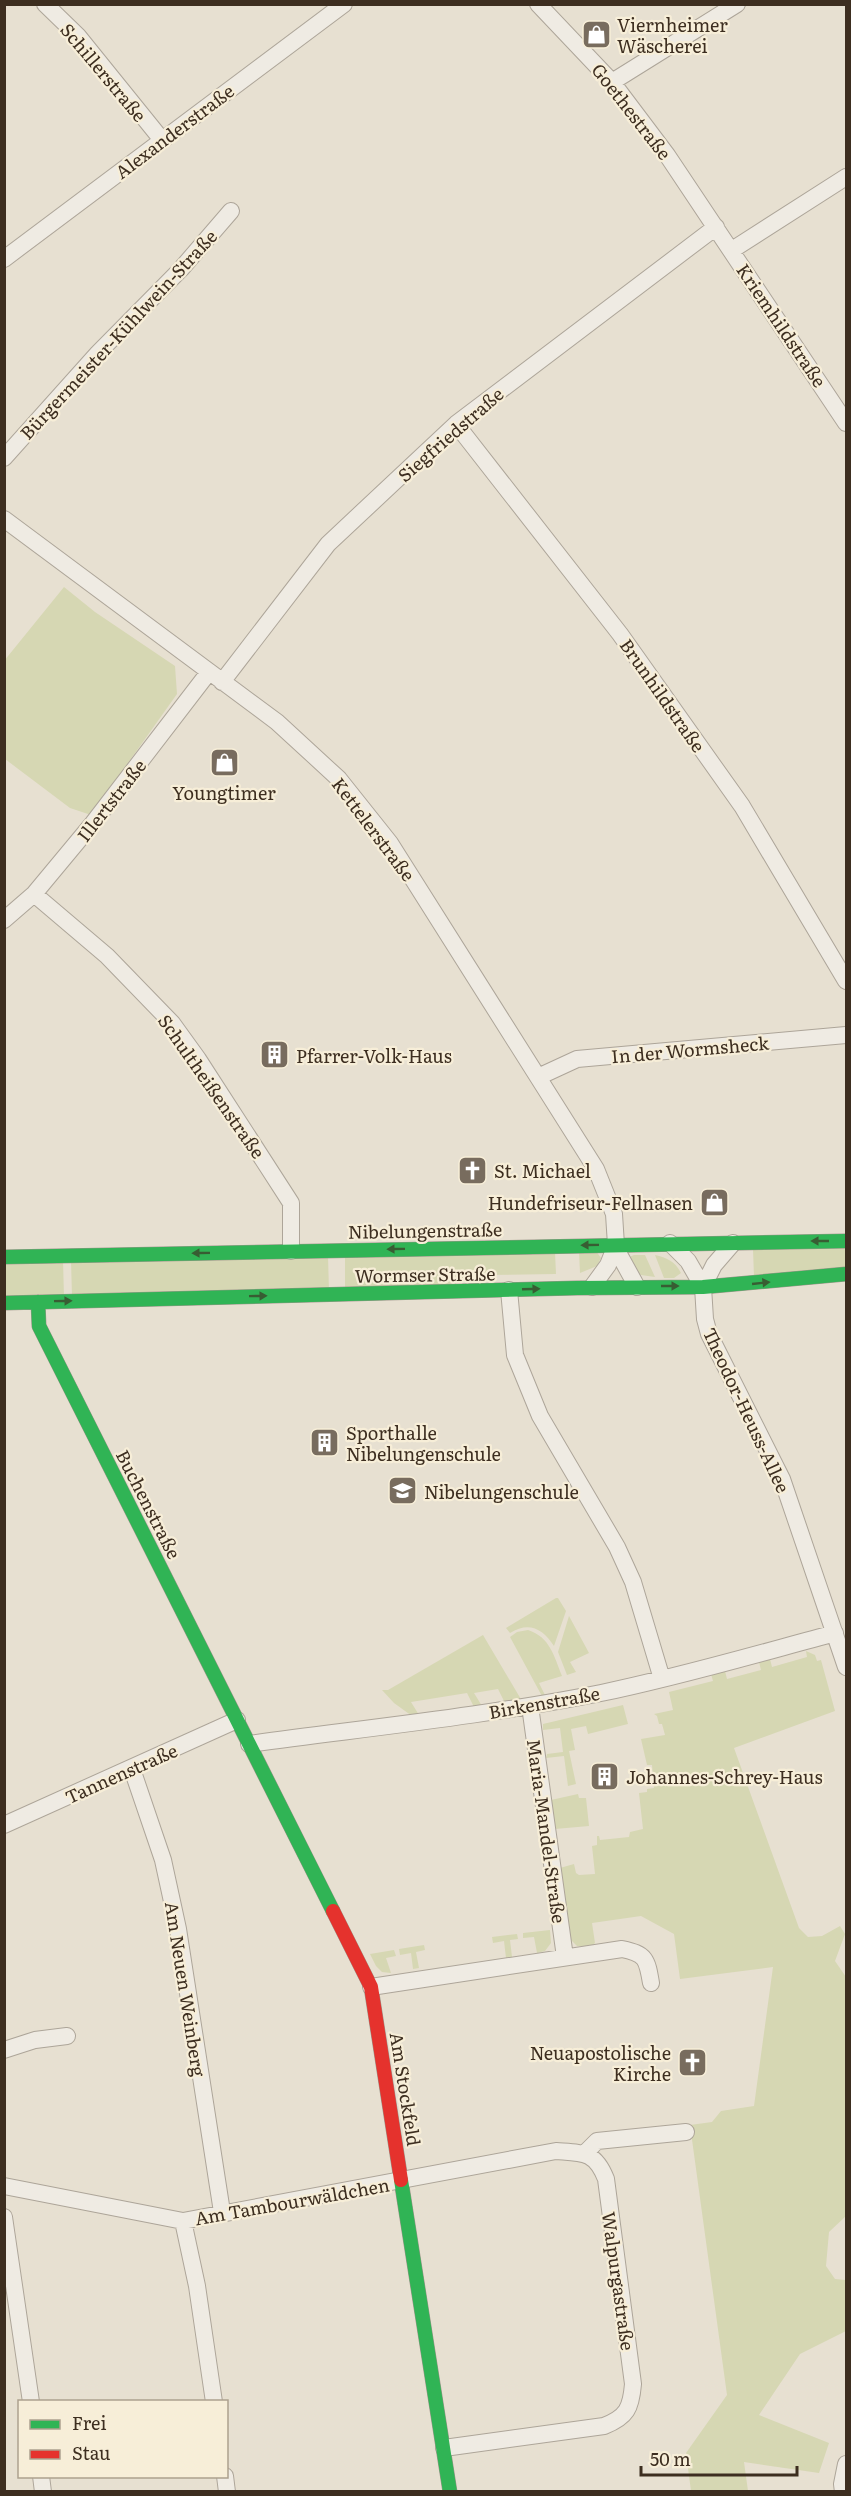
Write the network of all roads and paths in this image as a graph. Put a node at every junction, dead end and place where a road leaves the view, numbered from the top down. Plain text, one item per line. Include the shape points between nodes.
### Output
1 (45, 4) edge
2 (344, 4) edge
3 (538, 4) edge
4 (737, 4) edge
5 (612, 82) junction
6 (162, 140) junction
7 (846, 177) edge
8 (231, 211) dead end
9 (716, 227) junction
10 (732, 250) junction
11 (4, 260) edge
12 (846, 423) edge
13 (456, 424) junction
14 (4, 458) edge
15 (7, 526) edge
16 (216, 677) junction
17 (34, 894) junction
18 (4, 921) edge
19 (846, 981) edge
20 (846, 1035) edge
21 (538, 1077) junction
22 (846, 1241) edge
23 (733, 1242) junction
24 (670, 1243) junction
25 (616, 1245) junction
26 (291, 1251) junction
27 (4, 1257) edge
28 (846, 1274) edge
29 (592, 1287) junction
30 (637, 1287) junction
31 (703, 1287) junction
32 (509, 1290) junction
33 (38, 1302) junction
34 (4, 1303) edge
35 (835, 1633) junction
36 (846, 1663) edge
37 (662, 1679) junction
38 (530, 1706) junction
39 (237, 1720) junction
40 (249, 1744) junction
41 (132, 1769) junction
42 (4, 1825) edge
43 (565, 1957) junction
44 (651, 1983) dead end
45 (371, 1987) junction
46 (67, 2036) dead end
47 (4, 2050) edge
48 (686, 2132) dead end
49 (585, 2153) junction
50 (402, 2181) junction
51 (4, 2186) edge
52 (222, 2212) junction
53 (4, 2217) edge
54 (183, 2221) junction
55 (31, 2400) edge
56 (214, 2400) edge
57 (444, 2448) junction
58 (846, 2464) edge
59 (450, 2492) edge
60 (843, 2492) edge

1 - 6 street, Schillerstraße via 78,36
2 - 6 street, Alexanderstraße
3 - 5 street, Goethestraße
4 - 5 street
5 - 9 street, Goethestraße
6 - 11 street, Alexanderstraße
7 - 10 street
8 - 14 street, Bürgermeister-Kühlwein-Straße
9 - 10 street, Kriemhildstraße
9 - 13 street, Siegfriedstraße
10 - 12 street, Kriemhildstraße
13 - 16 street, Siegfriedstraße via 328,544
13 - 19 street, Brunhildstraße via 620,634 742,806
15 - 16 street, Kettelerstraße
16 - 17 street, Illertstraße
16 - 21 street, Kettelerstraße via 276,722 339,779 390,843
17 - 18 street, Illertstraße
17 - 26 street, Schultheißenstraße via 107,956 185,1041 291,1203
20 - 21 street, In der Wormsheck via 577,1059
21 - 25 street, Kettelerstraße via 596,1168 614,1214
22 -> 23 street, Nibelungenstraße
23 - 24 street, Nibelungenstraße
23 - 31 street via 714,1264
24 - 25 street, Nibelungenstraße
24 - 31 street via 688,1261
25 -> 26 street, Nibelungenstraße
25 - 29 street
25 - 30 street
26 -> 27 street, Nibelungenstraße
31 -> 28 street, Wormser Straße
29 - 30 street, Wormser Straße
32 -> 29 street, Wormser Straße
30 -> 31 street, Wormser Straße
31 - 35 street, Theodor-Heuss-Allee via 709,1334 782,1479
33 -> 32 street, Wormser Straße
32 - 37 street via 515,1355 540,1416 617,1546 633,1582
33 - 34 street, Wormser Straße
33 - 39 street, Buchenstraße via 39,1326
35 - 36 street, Theodor-Heuss-Allee
35 - 37 street, Birkenstraße
37 - 38 street, Birkenstraße
38 - 40 street, Birkenstraße
38 - 43 street, Maria-Mandel-Straße
39 - 40 street, Am Stockfeld
39 - 41 street, Tannenstraße
40 - 45 street, Am Stockfeld
41 - 42 street, Tannenstraße
41 - 52 street, Am Neuen Weinberg via 163,1860 178,1929
43 - 44 street via 622,1949 636,1952 647,1960
43 - 45 street
45 - 50 street, Am Stockfeld
46 - 47 street via 35,2040
48 - 49 street via 597,2141
49 - 50 street via 556,2151
49 - 57 street, Walpurgastraße via 600,2164 606,2179 632,2401 618,2420 604,2426
50 - 52 street, Am Tambourwäldchen
50 - 57 street, Am Stockfeld
51 - 54 street, Am Tambourwäldchen
52 - 54 street, Am Tambourwäldchen
53 - 55 street
54 - 56 street
57 - 59 street, Am Stockfeld
58 - 60 street

